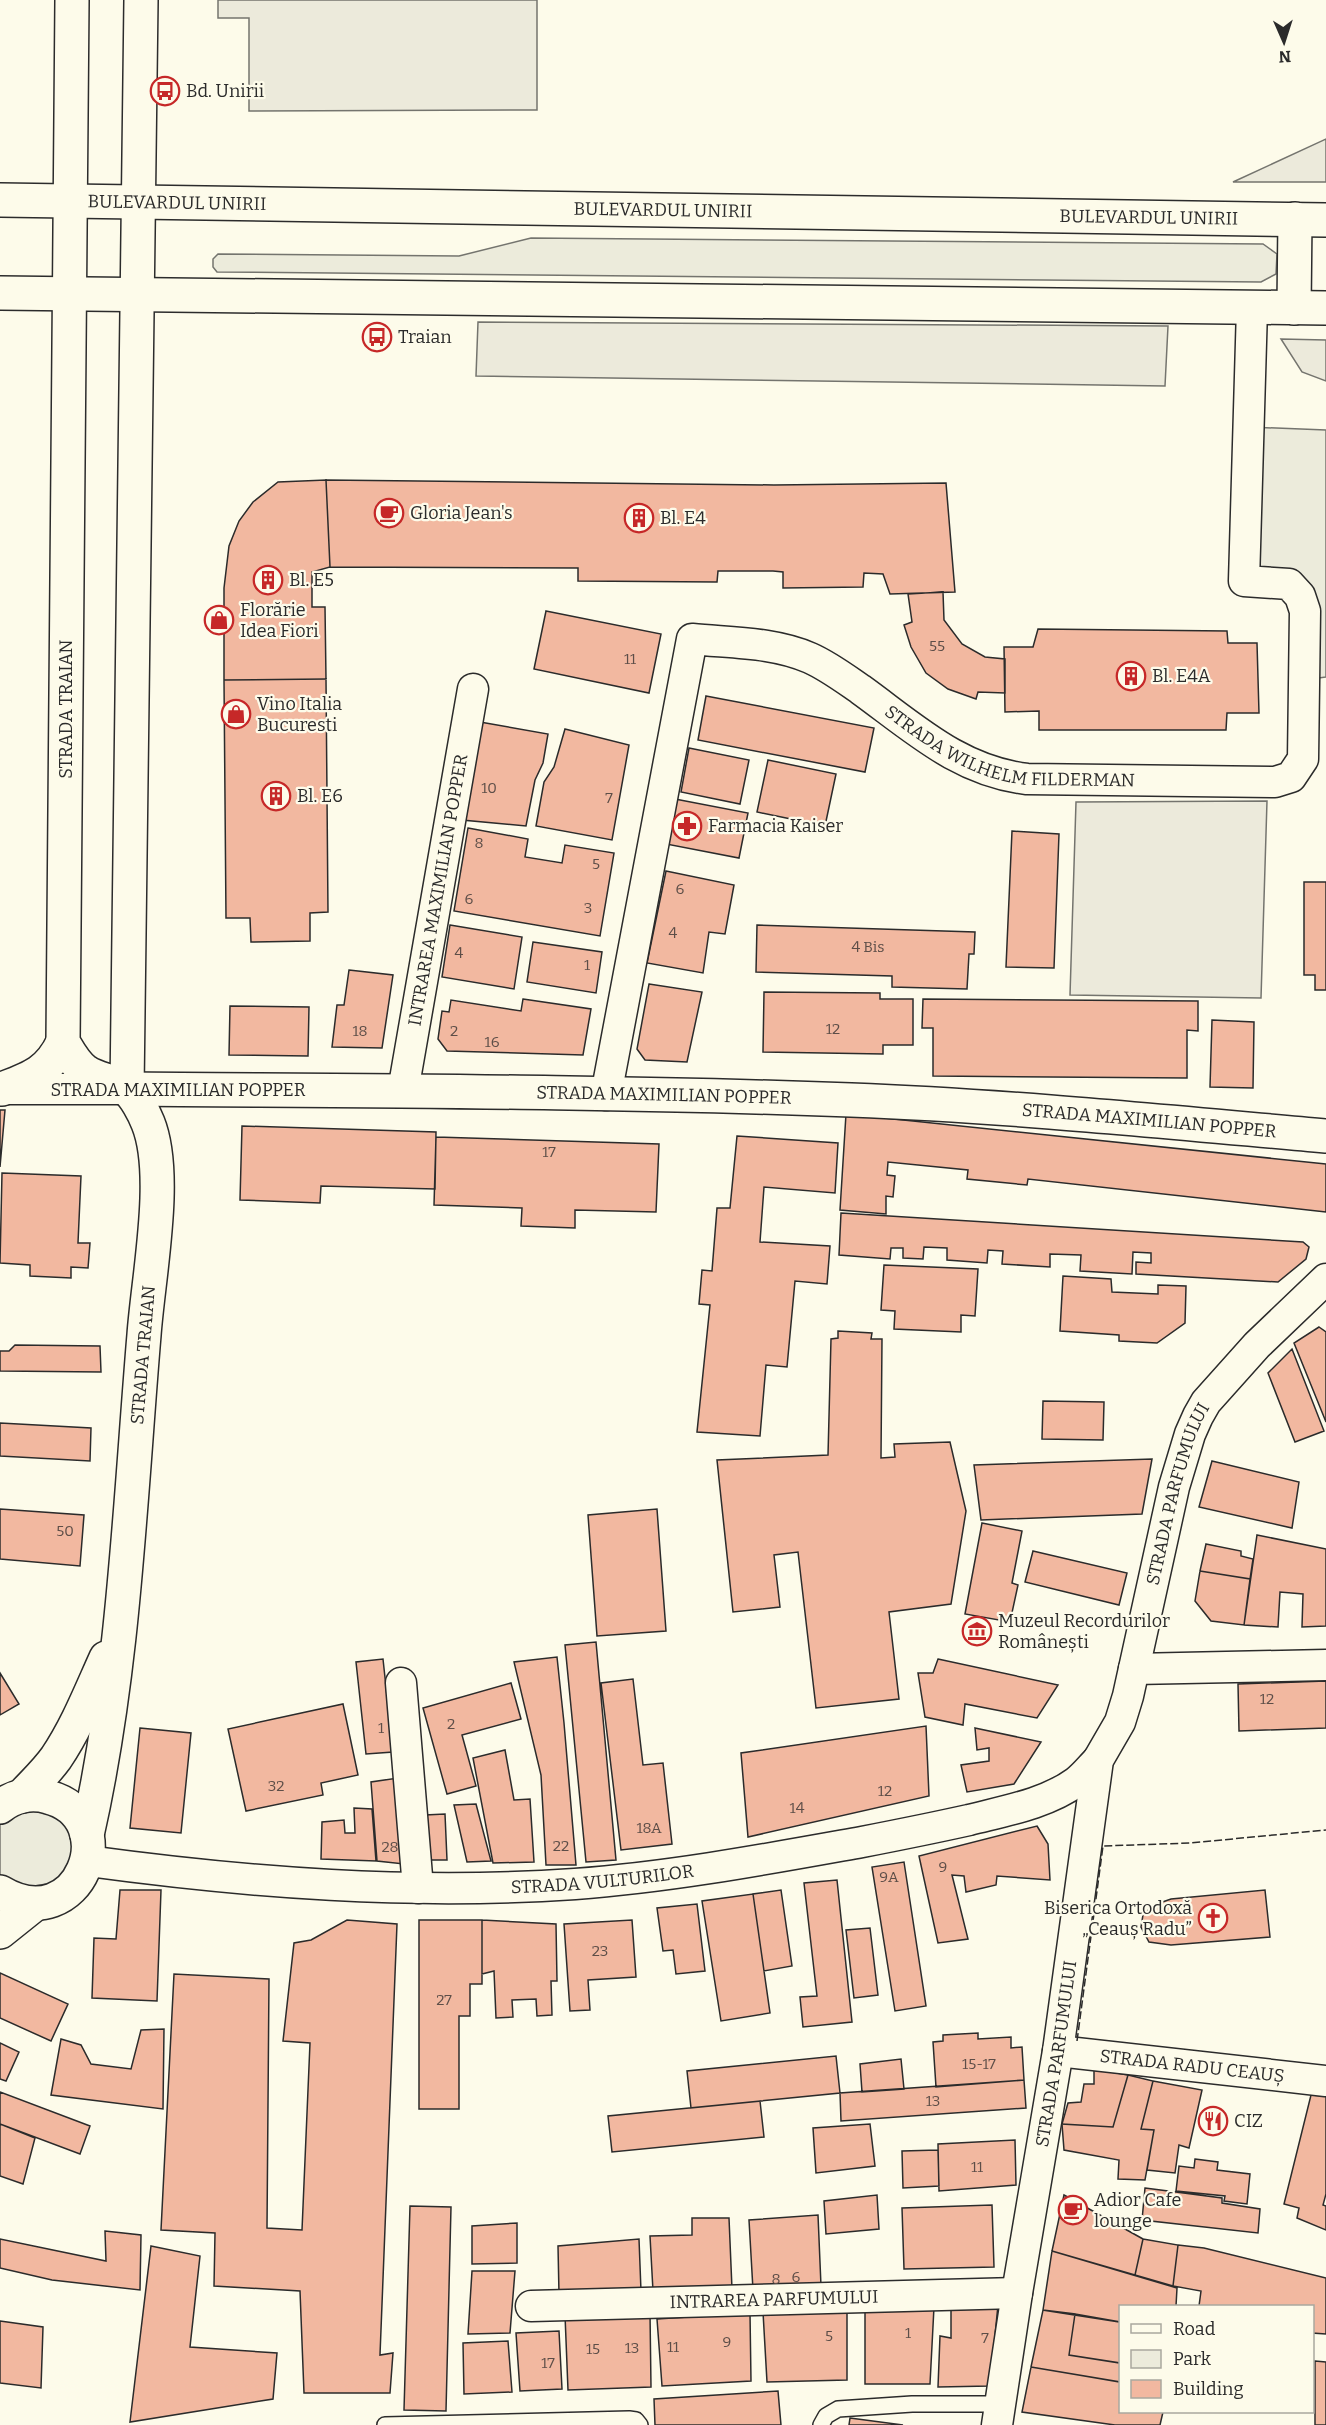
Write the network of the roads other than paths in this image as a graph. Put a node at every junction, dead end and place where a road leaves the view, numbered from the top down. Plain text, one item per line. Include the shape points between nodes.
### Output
1 (72, 0) edge
2 (141, 0) edge
3 (0, 200) edge
4 (71, 201) junction
5 (139, 203) junction
6 (1310, 220) edge
7 (0, 293) edge
8 (70, 294) junction
9 (138, 295) junction
10 (1252, 308) junction
11 (1294, 308) junction
12 (1326, 309) edge
13 (473, 689) dead end
14 (63, 1042) junction
15 (1, 1089) edge
16 (127, 1089) junction
17 (199, 1090) junction
18 (403, 1091) junction
19 (606, 1095) junction
20 (1326, 1136) edge
21 (155, 1156) junction
22 (1326, 1279) edge
23 (118, 1629) junction
24 (1326, 1665) edge
25 (1134, 1669) junction
26 (400, 1683) dead end
27 (1098, 1760) junction
28 (11, 1801) edge
29 (88, 1848) junction
30 (418, 1888) junction
31 (0, 1892) edge
32 (34, 1904) junction
33 (0, 1932) edge
34 (1058, 2051) junction
35 (1326, 2081) edge
36 (1017, 2293) junction
37 (531, 2306) dead end
38 (998, 2414) edge
39 (385, 2425) edge
40 (640, 2425) edge
41 (821, 2425) edge

1 - 4 street, STRADA TRAIAN
2 - 5 street
3 - 4 street, BULEVARDUL UNIRII
4 - 5 street, BULEVARDUL UNIRII
4 - 8 street, STRADA TRAIAN
5 - 6 street, BULEVARDUL UNIRII
5 - 9 street
6 - 11 street
7 - 8 street
8 - 9 street
8 - 14 street, STRADA TRAIAN
9 - 10 street
9 - 16 street
10 - 11 street
10 - 19 street, STRADA WILHELM FILDERMAN via 1244,581 1289,584 1300,596 1305,611 1304,759 1291,777 1275,782 1004,776 962,761 809,657 764,646 692,639
11 - 12 street
13 - 18 street, INTRAREA MAXIMILIAN POPPER
14 - 15 street via 43,1070
14 - 16 street via 83,1070
15 - 16 street, STRADA MAXIMILIAN POPPER
16 - 17 street, STRADA MAXIMILIAN POPPER
16 - 21 street, STRADA TRAIAN via 148,1124
17 - 18 street, STRADA MAXIMILIAN POPPER
17 - 21 street via 171,1113
18 - 19 street, STRADA MAXIMILIAN POPPER
19 - 20 street, STRADA MAXIMILIAN POPPER via 920,1104
21 - 23 street, STRADA TRAIAN via 152,1257
22 - 25 street, STRADA PARFUMULUI via 1257,1345 1198,1416 1174,1487
23 - 28 street, STRADA TRAIAN via 57,1756 45,1772
23 - 29 street, STRADA TRAIAN via 106,1743
24 - 25 street
25 - 27 street, STRADA PARFUMULUI via 1120,1722
26 - 30 street
27 - 30 street, STRADA VULTURILOR via 1077,1782 1045,1798 907,1834 700,1871 576,1884
27 - 34 street, STRADA PARFUMULUI
28 - 29 street via 39,1794 70,1807 81,1820
29 - 30 street, STRADA VULTURILOR via 276,1882
29 - 32 street, STRADA TRAIAN via 81,1878 69,1892 53,1901
31 - 32 street via 16,1902
32 - 33 street
34 - 35 street, STRADA RADU CEAUȘ
34 - 36 street, STRADA PARFUMULUI
36 - 37 street, INTRAREA PARFUMULUI
36 - 38 street, STRADA PARFUMULUI
38 - 41 lane via 912,2404 838,2409 826,2416
39 - 40 lane via 629,2419

